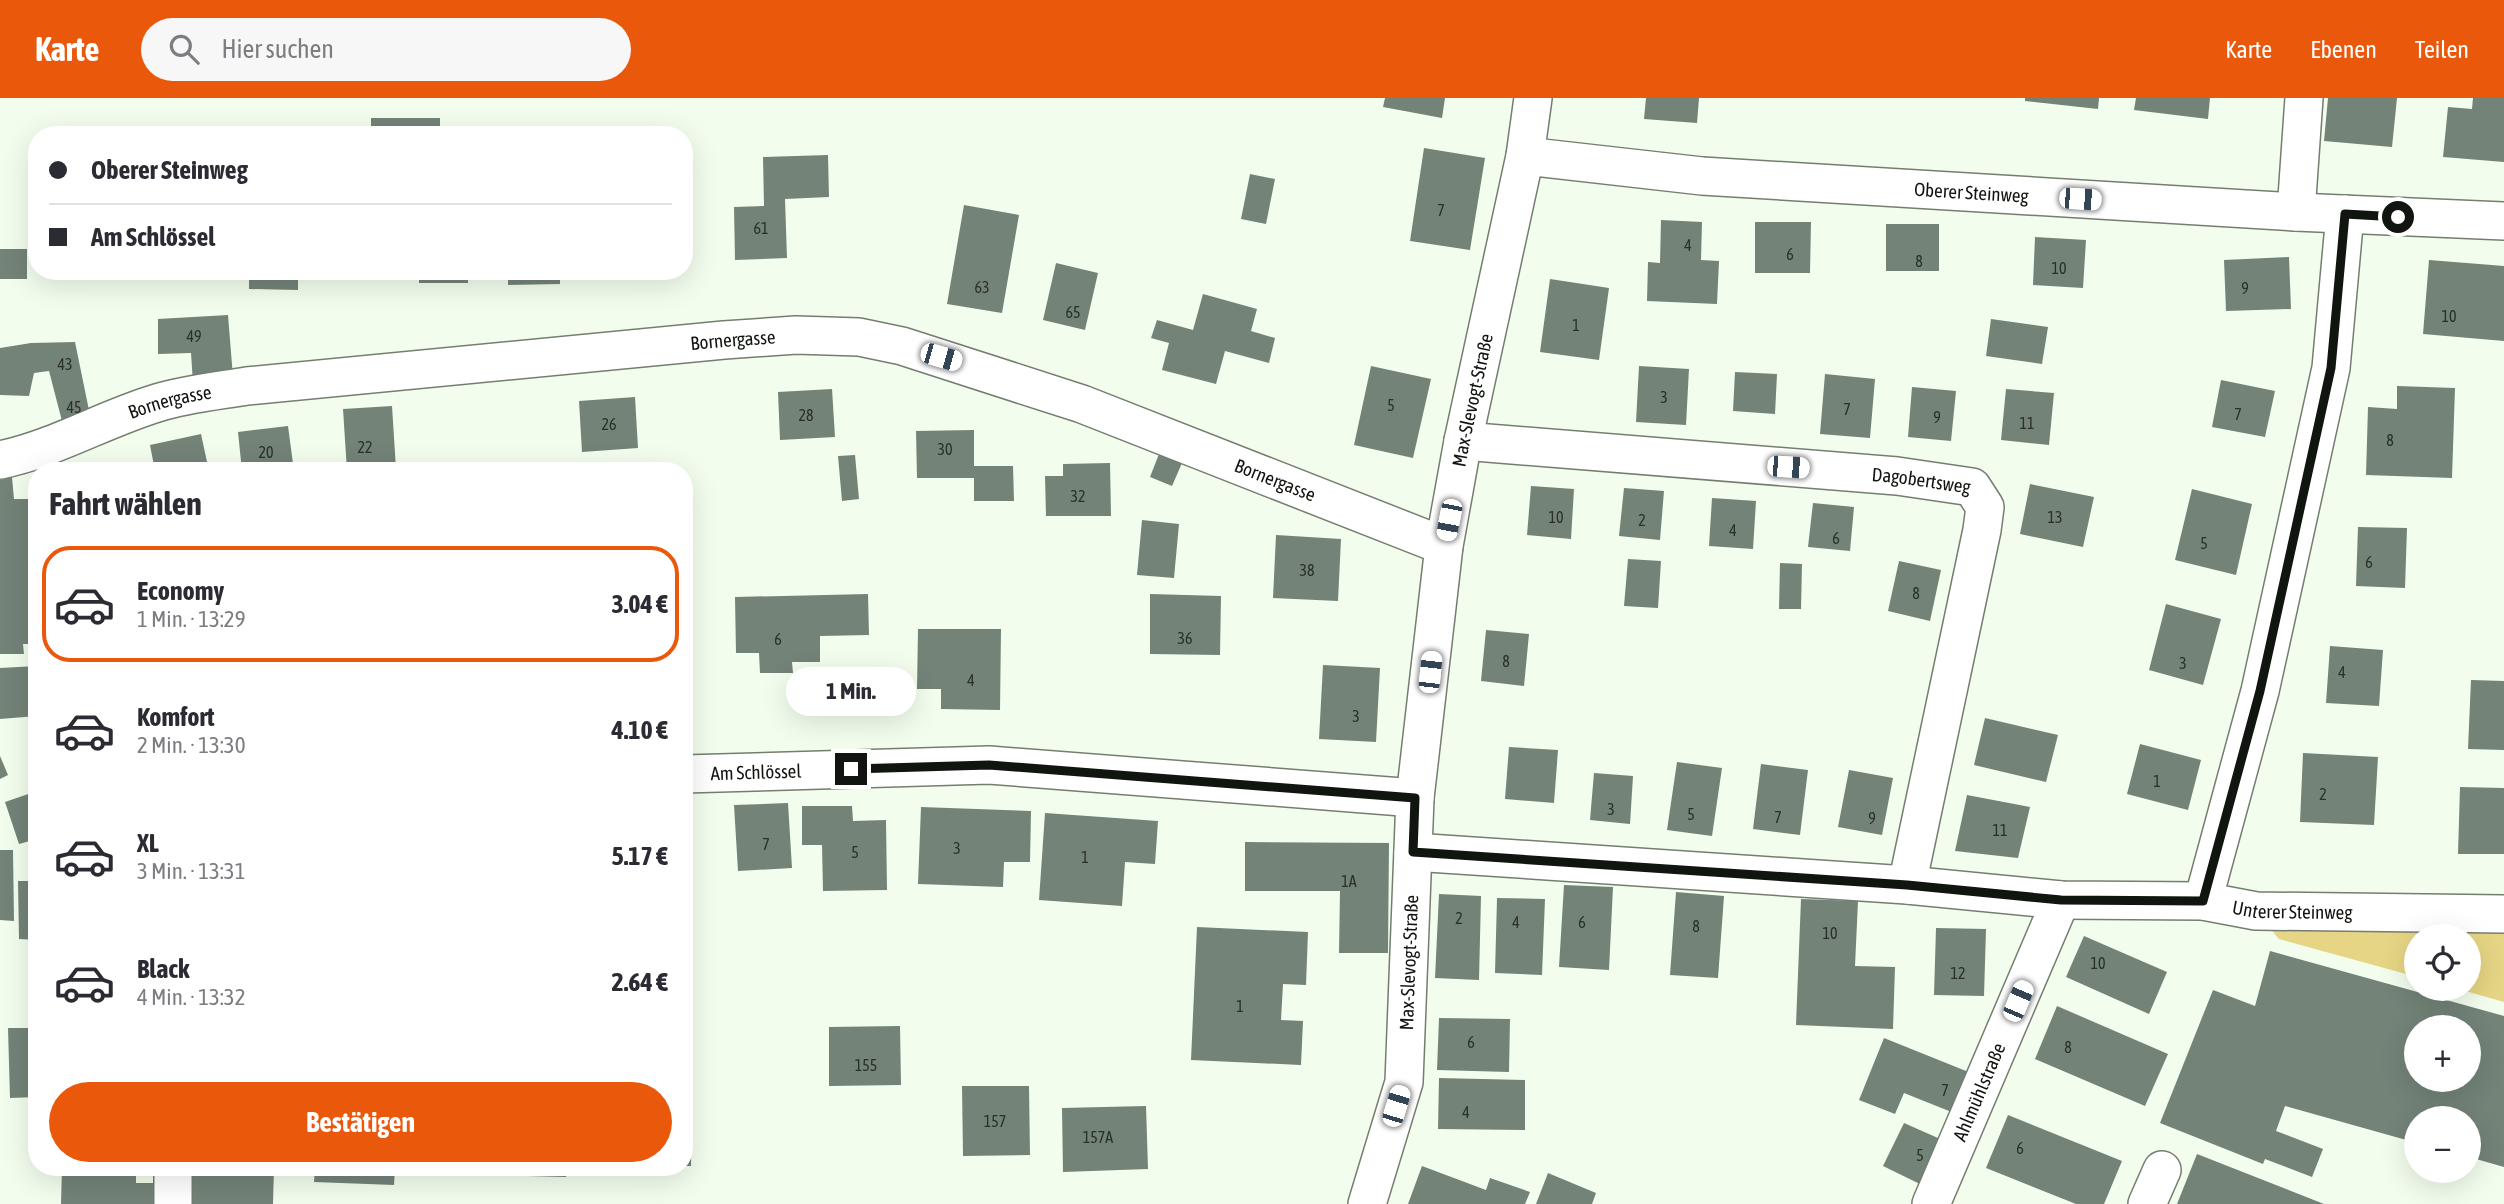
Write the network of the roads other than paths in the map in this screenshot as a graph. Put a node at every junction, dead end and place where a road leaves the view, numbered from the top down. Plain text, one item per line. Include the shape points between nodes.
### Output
1 (1533, 98) edge
2 (2304, 98) edge
3 (1525, 156) junction
4 (2296, 212) junction
5 (2345, 214) junction
6 (2504, 221) edge
7 (1463, 441) junction
8 (3, 459) edge
9 (1444, 546) junction
10 (693, 774) edge
11 (1415, 798) junction
12 (1413, 852) junction
13 (1907, 885) junction
14 (2061, 900) junction
15 (2203, 901) junction
16 (2504, 914) edge
17 (2162, 1170) dead end
18 (173, 1176) edge
19 (173, 1204) edge
20 (1367, 1204) edge
21 (1931, 1204) edge
22 (2147, 1204) edge

1 - 3 street, Max-Slevogt-Straße
2 - 4 street
3 - 4 street, Oberer Steinweg via 1702,176
3 - 7 street, Max-Slevogt-Straße
4 - 5 street, Oberer Steinweg
5 - 6 street, Oberer Steinweg
5 - 15 street via 2331,368 2260,691
7 - 9 street, Max-Slevogt-Straße
7 - 13 street, Dagobertsweg via 1897,476 1972,487 1985,507 1982,530
8 - 9 street, Bornergasse via 156,403 207,392 724,340 859,337 960,363 1082,404
9 - 11 street, Max-Slevogt-Straße
10 - 11 street, Am Schlössel via 989,765
11 - 12 street, Max-Slevogt-Straße
12 - 13 street, Unterer Steinweg
12 - 20 street, Max-Slevogt-Straße via 1404,1082
13 - 14 street, Unterer Steinweg
14 - 15 street, Unterer Steinweg
14 - 21 street, Ahlmühlstraße
15 - 16 street, Unterer Steinweg via 2256,911
17 - 22 street
18 - 19 street

